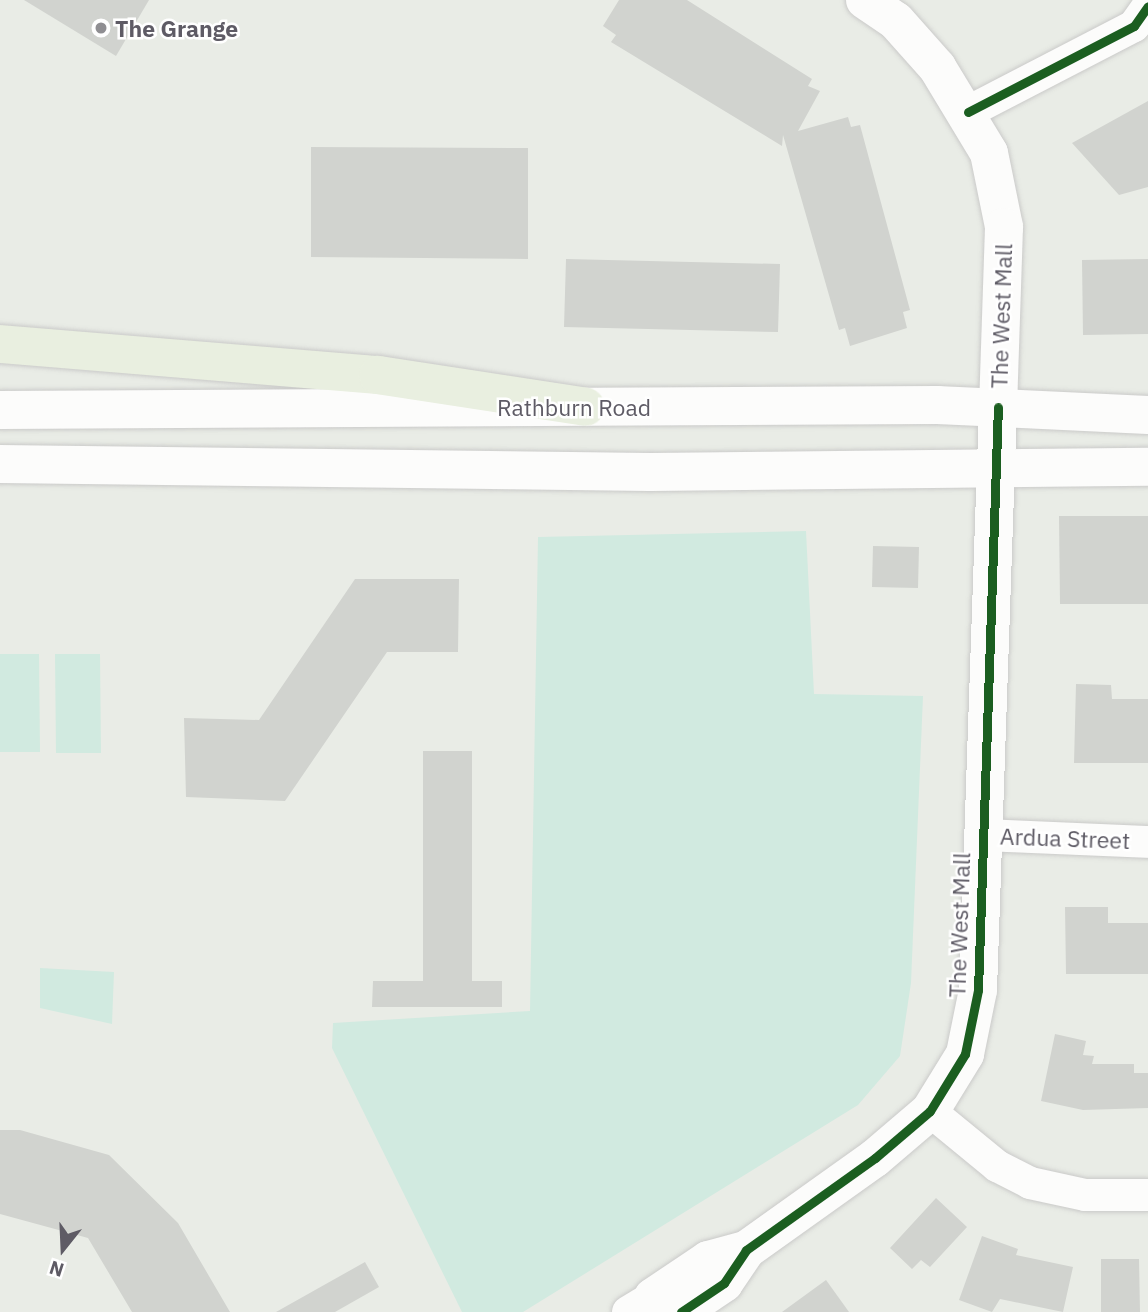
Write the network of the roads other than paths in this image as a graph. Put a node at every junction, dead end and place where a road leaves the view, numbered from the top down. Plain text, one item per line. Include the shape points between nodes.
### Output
1 (865, 0) edge
2 (1148, 6) edge
3 (968, 112) junction
4 (0, 344) edge
5 (586, 407) junction
6 (998, 407) junction
7 (0, 410) edge
8 (1148, 415) edge
9 (0, 464) edge
10 (995, 466) junction
11 (1148, 467) edge
12 (982, 835) junction
13 (1148, 842) edge
14 (930, 1111) junction
15 (1148, 1195) edge
16 (657, 1308) edge

1 - 3 main road, The West Mall via 896,21 937,67
2 - 3 street via 1134,26
3 - 6 main road, The West Mall via 989,153 1004,226
4 - 5 highway via 377,375
5 - 6 main road, Rathburn Road
5 - 7 main road, Rathburn Road
6 - 8 main road, Rathburn Road
6 - 10 main road, The West Mall
9 - 10 main road via 650,472
10 - 11 main road
10 - 12 main road, The West Mall
12 - 13 street, Ardua Street
12 - 14 main road, The West Mall via 974,1023 952,1082
14 - 15 street via 997,1166 1030,1183 1085,1195
14 - 16 main road, The West Mall via 875,1158 746,1250 708,1260

